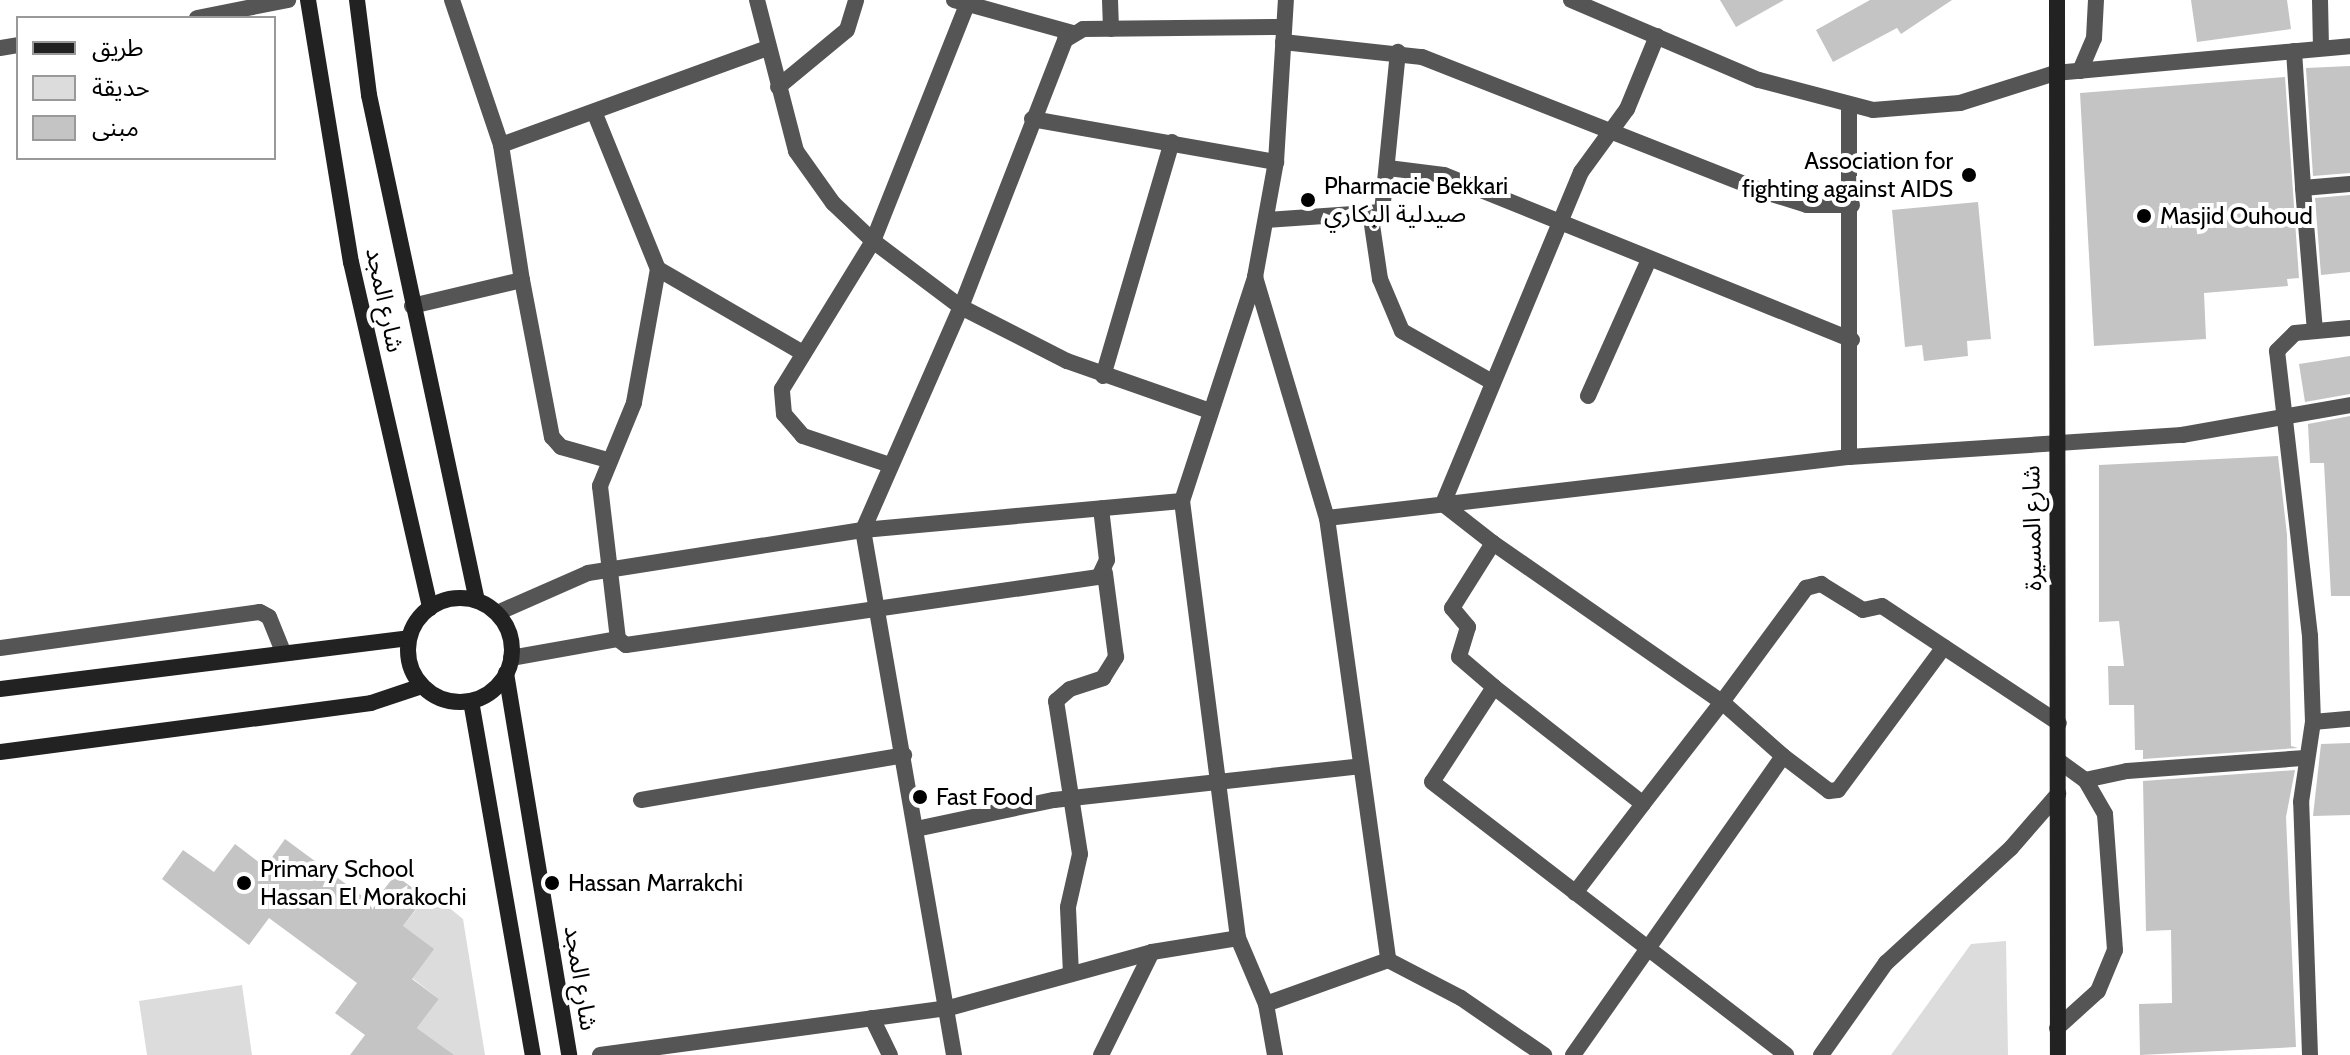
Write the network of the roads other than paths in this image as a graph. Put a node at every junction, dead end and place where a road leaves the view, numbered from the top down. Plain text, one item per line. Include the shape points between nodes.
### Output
1 (288, 0) edge
2 (308, 0) edge
3 (357, 0) edge
4 (452, 0) edge
5 (757, 0) edge
6 (856, 0) edge
7 (1110, 0) edge
8 (1286, 0) edge
9 (1571, 0) edge
10 (2057, 0) edge
11 (2096, 0) edge
12 (2320, 0) edge
13 (963, 2) edge
14 (207, 16) edge
15 (1111, 29) junction
16 (1073, 33) junction
17 (1283, 35) junction
18 (1657, 36) junction
19 (2350, 46) edge
20 (768, 48) junction
21 (2321, 48) junction
22 (2294, 51) junction
23 (1398, 52) junction
24 (2080, 71) junction
25 (2055, 73) junction
26 (778, 87) junction
27 (1849, 106) junction
28 (595, 114) junction
29 (1032, 119) junction
30 (1608, 132) junction
31 (1172, 142) junction
32 (501, 145) junction
33 (1276, 162) junction
34 (1388, 168) junction
35 (2350, 184) edge
36 (2303, 188) junction
37 (1852, 205) junction
38 (1371, 218) junction
39 (1267, 220) junction
40 (1558, 224) junction
41 (873, 241) junction
42 (1648, 262) junction
43 (658, 269) junction
44 (1255, 277) junction
45 (522, 280) junction
46 (412, 306) junction
47 (961, 307) junction
48 (2350, 328) edge
49 (2315, 331) junction
50 (1852, 340) junction
51 (801, 352) junction
52 (1103, 376) junction
53 (1492, 382) junction
54 (1588, 396) dead end
55 (2350, 405) edge
56 (1207, 410) junction
57 (2287, 412) junction
58 (2054, 447) junction
59 (1849, 457) junction
60 (608, 460) junction
61 (890, 465) junction
62 (1182, 501) junction
63 (1443, 504) junction
64 (1101, 508) junction
65 (1327, 518) junction
66 (863, 530) junction
67 (1493, 543) junction
68 (611, 569) junction
69 (1105, 573) junction
70 (477, 601) junction
71 (430, 608) junction
72 (878, 612) junction
73 (497, 613) junction
74 (409, 638) junction
75 (618, 639) junction
76 (1944, 647) junction
77 (0, 648) edge
78 (283, 651) junction
79 (509, 665) junction
80 (422, 686) junction
81 (1494, 687) junction
82 (0, 689) edge
83 (471, 701) junction
84 (1722, 702) junction
85 (2350, 719) edge
86 (2313, 722) junction
87 (2059, 723) junction
88 (0, 752) edge
89 (904, 755) junction
90 (1783, 756) junction
91 (2306, 758) junction
92 (2059, 761) junction
93 (1361, 766) junction
94 (1217, 780) junction
95 (2085, 780) junction
96 (2058, 794) junction
97 (1076, 797) junction
98 (641, 800) dead end
99 (1643, 804) junction
100 (916, 829) junction
101 (1575, 893) junction
102 (1238, 938) junction
103 (1646, 948) junction
104 (1152, 952) junction
105 (1388, 960) junction
106 (1071, 974) junction
107 (1266, 1004) junction
108 (949, 1008) junction
109 (872, 1018) junction
110 (2057, 1028) junction
111 (533, 1055) edge
112 (569, 1055) edge
113 (600, 1055) edge
114 (890, 1055) edge
115 (954, 1055) edge
116 (1101, 1055) edge
117 (1275, 1055) edge
118 (1544, 1055) edge
119 (1573, 1055) edge
120 (1786, 1055) edge
121 (1821, 1055) edge
122 (2058, 1055) edge
123 (2310, 1055) edge

1 - 14 street
2 - 71 main road, شارع المجد via 351,262
3 - 46 main road, شارع المجد via 369,95
4 - 32 street
5 - 20 street
6 - 26 street via 847,30
7 - 15 street
8 - 17 street
9 - 18 street
10 - 25 main road, شارع المسيرة
11 - 24 street via 2094,38
12 - 21 street
13 - 16 street
13 - 41 street
15 - 16 street
15 - 17 street
16 - 29 street via 1059,48
17 - 23 street
17 - 33 street
18 - 27 street via 1759,80
18 - 30 street via 1627,109
19 - 21 street
20 - 26 street
20 - 28 street
21 - 22 street
22 - 24 street
22 - 36 street
23 - 30 street via 1461,71
23 - 34 street
24 - 25 street
25 - 27 street via 1918,110
25 - 58 main road, شارع المسيرة
26 - 41 street via 796,151 811,175
27 - 37 street
28 - 32 street
28 - 43 street
29 - 31 street
29 - 47 street
30 - 37 street via 1807,205
30 - 40 street via 1581,172
31 - 33 street
31 - 52 street
32 - 45 street
33 - 39 street
34 - 38 street via 1385,207
34 - 40 street via 1444,175
35 - 36 street
36 - 49 street
37 - 50 street
38 - 39 street
38 - 53 street via 1380,279 1402,331
39 - 44 street
40 - 42 street
40 - 53 street
41 - 47 street
41 - 51 street
42 - 50 street
42 - 54 street
43 - 51 street
43 - 60 street via 634,403
44 - 56 street
44 - 65 street
45 - 46 street
45 - 60 street via 552,437 561,447
46 - 70 main road, شارع المجد
47 - 52 street
47 - 61 street
48 - 49 street
49 - 57 street via 2295,333 2277,351
50 - 59 street
51 - 61 street via 782,389 790,424 803,436
52 - 56 street
53 - 63 street
55 - 57 street
56 - 62 street
57 - 58 street via 2182,435
57 - 86 street
58 - 59 street
58 - 87 main road, شارع المسيرة
59 - 63 street
60 - 68 street via 599,511
61 - 66 street
62 - 64 street
62 - 94 street
63 - 65 street
63 - 67 street
64 - 66 street
64 - 69 street
65 - 93 street
66 - 68 street
66 - 72 street
67 - 81 street via 1452,608 1468,627 1459,657
67 - 84 street
68 - 73 street via 561,581
68 - 75 street
69 - 72 street
69 - 97 street via 1116,657 1103,678 1070,689 1056,701
70 - 71 main road via 453,599
70 - 73 main road
71 - 74 main road
72 - 75 street via 638,646
72 - 89 street
73 - 79 main road via 511,642
74 - 78 main road
74 - 80 main road via 410,663
75 - 79 street
76 - 84 street via 1882,606 1863,610 1821,584 1806,588
76 - 87 street
76 - 90 street via 1838,790 1829,791
77 - 78 street via 260,612 269,617
78 - 82 main road
79 - 83 main road
79 - 112 main road, شارع المجد
80 - 83 main road via 453,702
80 - 88 main road via 371,703
81 - 99 street
81 - 101 street via 1432,782
83 - 111 main road
84 - 90 street
84 - 99 street
85 - 86 street
86 - 91 street
87 - 92 main road, شارع المسيرة
89 - 98 street
89 - 100 street
90 - 103 street
91 - 95 street via 2127,771
91 - 123 street via 2301,802
92 - 95 street
92 - 96 main road, شارع المسيرة
93 - 94 street
93 - 105 street
94 - 97 street
94 - 102 street
95 - 110 street via 2105,814 2115,950 2098,991
96 - 110 main road, شارع المسيرة
96 - 121 street via 2011,848 1927,918 1886,963
97 - 100 street
97 - 106 street via 1080,854 1068,907
99 - 101 street
100 - 108 street
101 - 103 street
102 - 104 street
102 - 107 street
103 - 119 street
103 - 120 street
104 - 106 street
104 - 116 street
105 - 107 street
105 - 118 street via 1461,998
106 - 108 street
107 - 117 street
108 - 109 street
108 - 115 street
109 - 113 street
109 - 114 street
110 - 122 main road, شارع المسيرة

